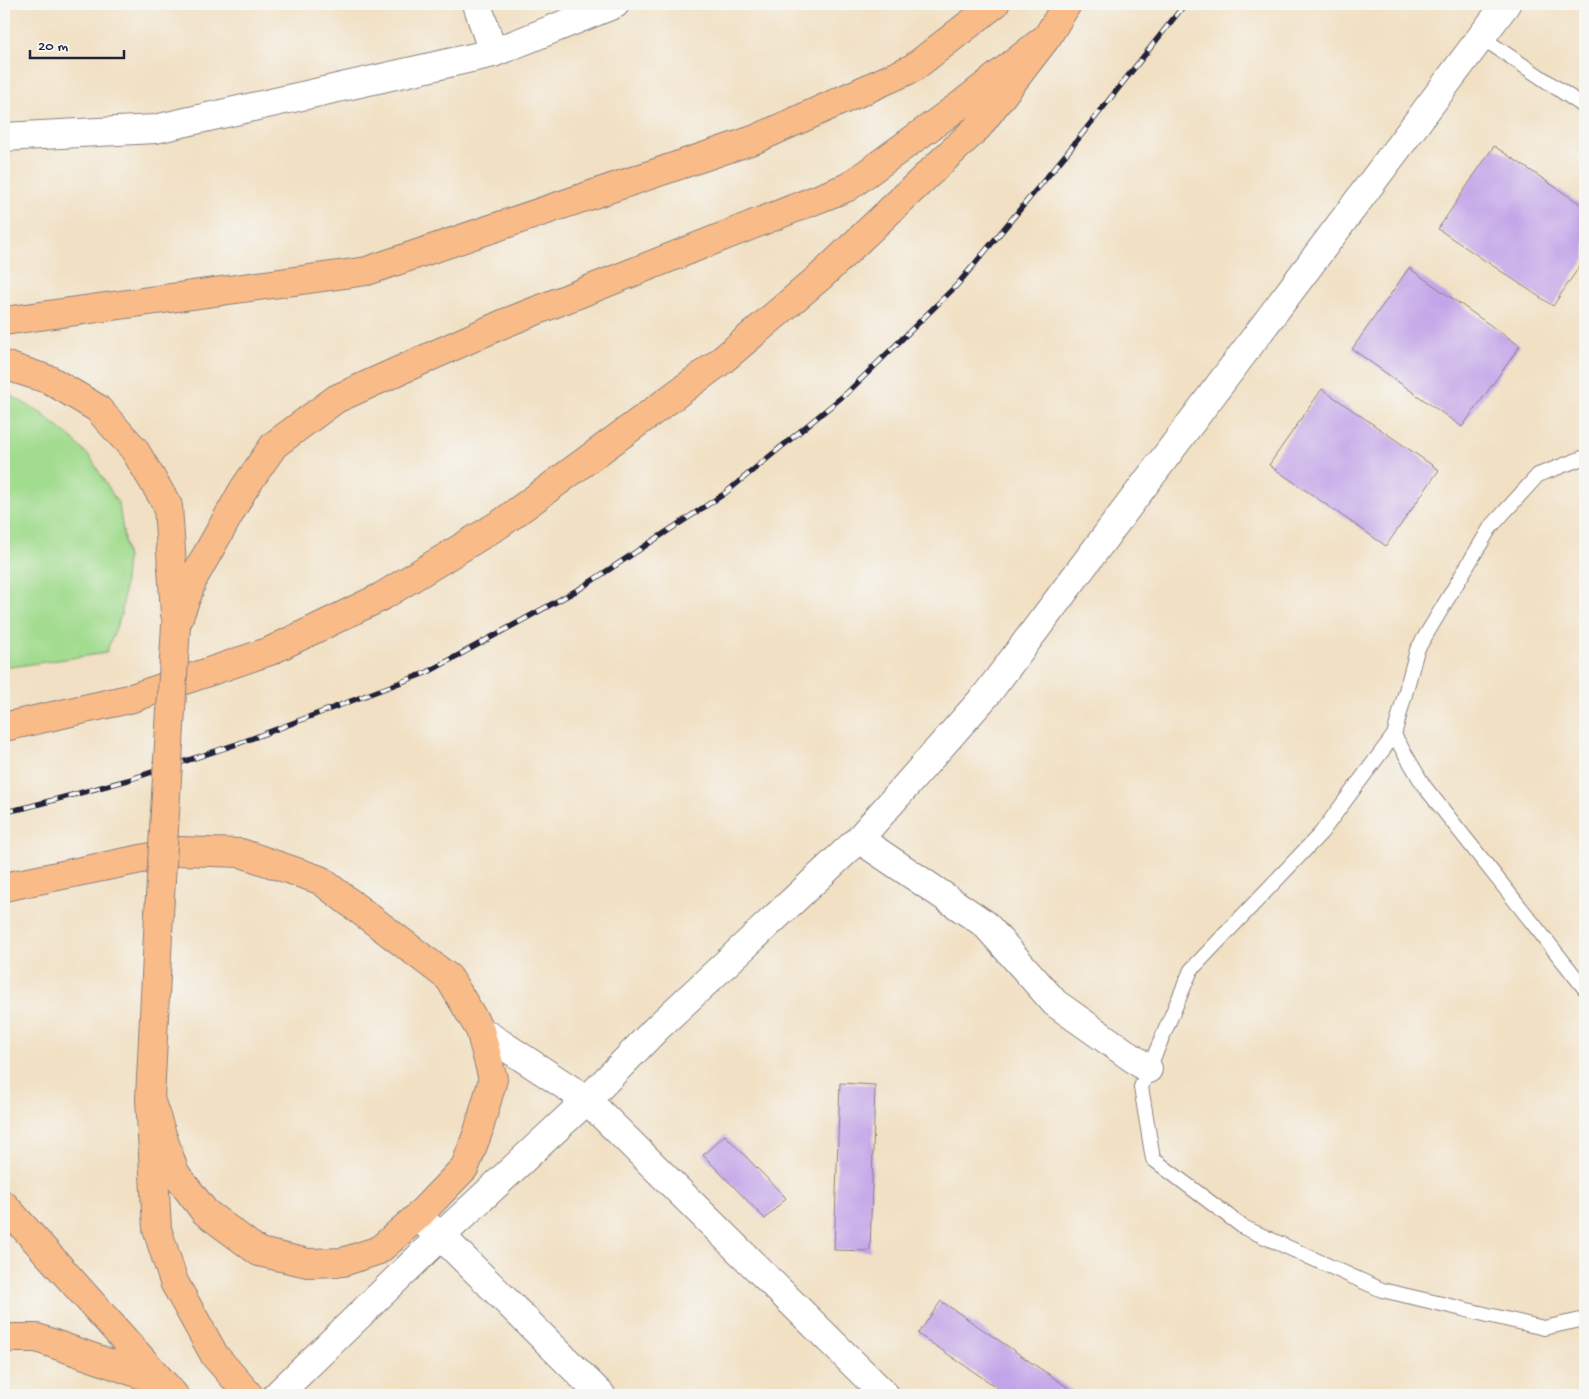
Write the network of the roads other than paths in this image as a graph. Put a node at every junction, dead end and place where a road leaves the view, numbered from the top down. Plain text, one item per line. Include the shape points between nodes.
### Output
1 (477, 4) edge
2 (615, 4) edge
3 (995, 4) edge
4 (1067, 4) edge
5 (1506, 4) edge
6 (1047, 37) junction
7 (1481, 37) junction
8 (493, 53) junction
9 (1585, 107) edge
10 (4, 137) edge
11 (4, 321) edge
12 (4, 365) edge
13 (1585, 457) edge
14 (176, 625) junction
15 (4, 727) edge
16 (1394, 735) junction
17 (859, 839) junction
18 (4, 888) edge
19 (1585, 989) edge
20 (480, 1030) junction
21 (1148, 1069) junction
22 (150, 1099) junction
23 (587, 1100) junction
24 (4, 1205) edge
25 (417, 1217) junction
26 (441, 1236) junction
27 (1585, 1319) edge
28 (4, 1338) edge
29 (169, 1389) edge
30 (249, 1395) edge
31 (276, 1395) edge
32 (601, 1395) edge
33 (885, 1395) edge

1 - 8 street
2 - 8 street
3 - 11 main road via 913,68 756,139 367,271
4 - 6 main road
5 - 7 street
6 - 14 main road via 848,187 505,323 336,399 274,445 193,579
6 - 15 main road via 978,127 821,276 720,362 503,522 380,597 270,651 129,699
7 - 9 lane
7 - 17 street via 987,694
8 - 10 street via 155,129
12 - 14 main road via 50,380 97,408 134,450 168,506
13 - 16 lane via 1538,475 1490,528 1417,650
14 - 22 main road, bridge
16 - 19 lane via 1424,786
16 - 21 lane via 1321,833 1191,970
17 - 21 street via 985,924 1055,1004
17 - 23 street via 657,1028
18 - 20 main road via 180,851 241,853 320,880 449,978
20 - 23 street
20 - 25 main road via 493,1079 478,1132 465,1167
21 - 27 lane via 1141,1087 1153,1159 1243,1227 1382,1290 1544,1328
22 - 25 main road via 175,1173 205,1212 259,1252 308,1263 343,1262 379,1250
22 - 30 main road via 157,1229 174,1282 216,1356
23 - 26 street
23 - 33 street
24 - 29 main road
25 - 26 street
26 - 31 street
26 - 32 street
28 - 29 main road via 37,1338

